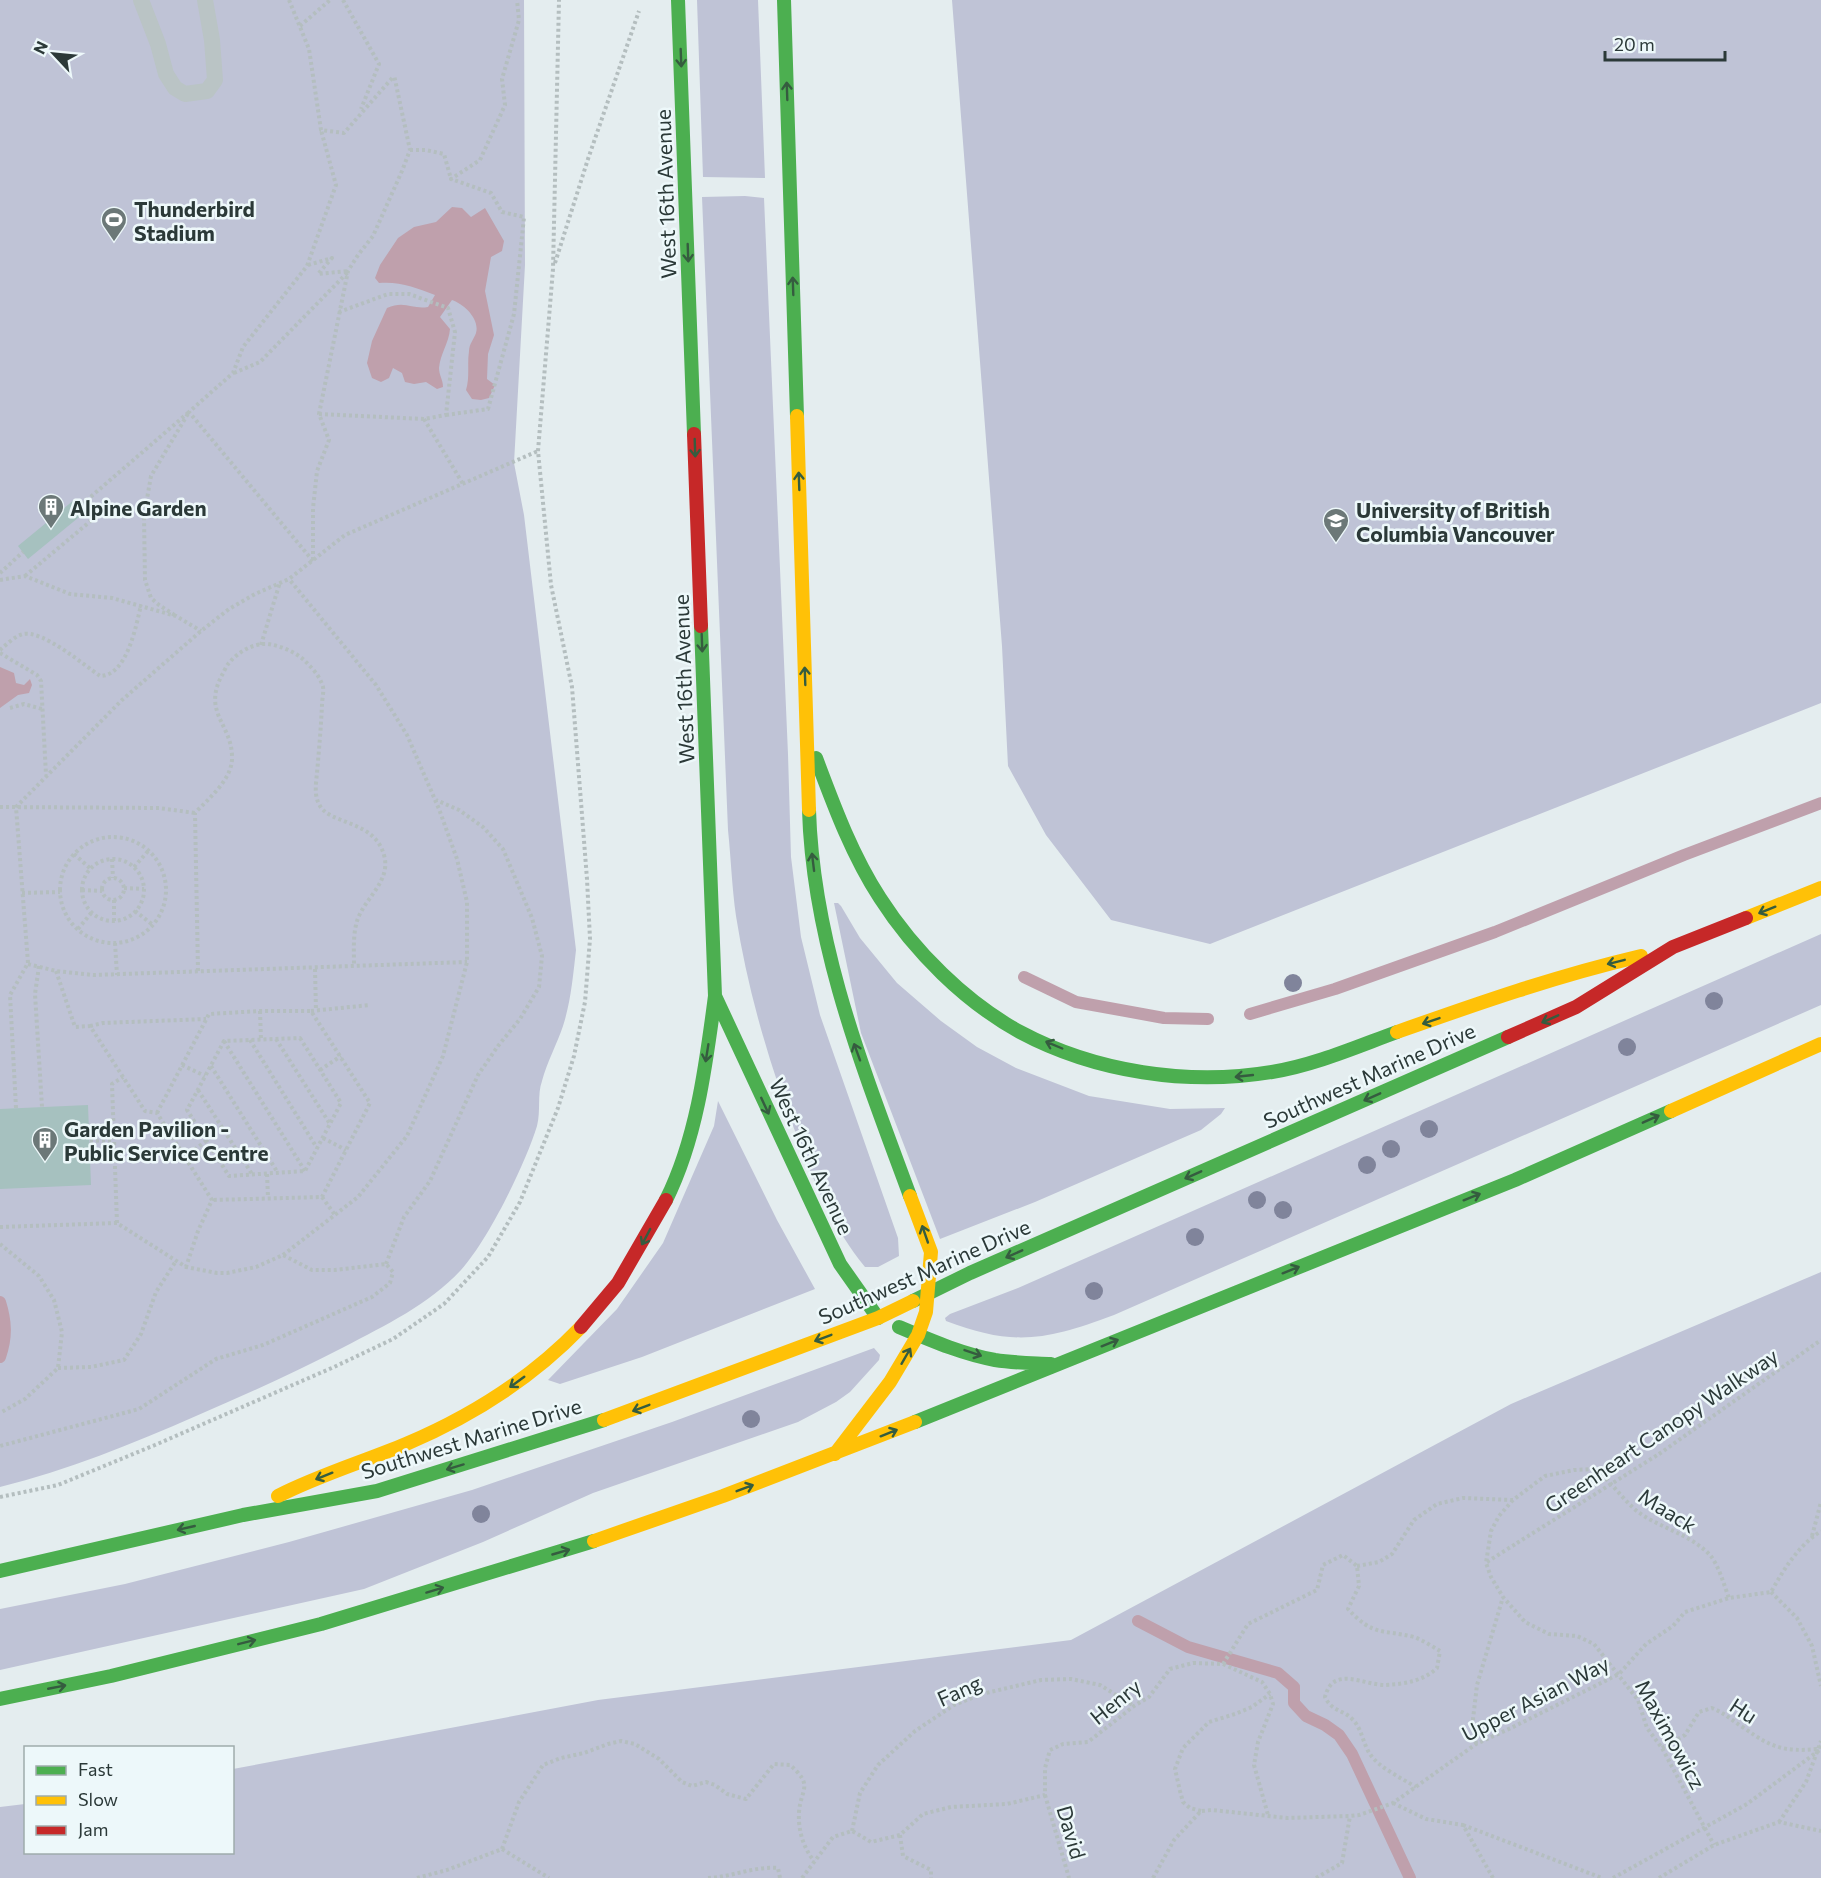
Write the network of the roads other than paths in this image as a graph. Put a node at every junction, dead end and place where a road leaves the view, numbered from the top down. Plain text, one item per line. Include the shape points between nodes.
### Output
1 (141, 0) edge
2 (205, 0) edge
3 (678, 0) edge
4 (784, 0) edge
5 (807, 734) junction
6 (1821, 888) edge
7 (1673, 947) junction
8 (715, 996) junction
9 (1821, 1044) edge
10 (929, 1292) junction
11 (878, 1318) junction
12 (918, 1335) junction
13 (1056, 1364) junction
14 (835, 1454) junction
15 (243, 1515) junction
16 (0, 1571) edge
17 (0, 1699) edge

1 - 2 lane via 166,74 185,94 207,91 215,80
3 -> 8 main road, West 16th Avenue
5 -> 4 main road
7 -> 5 main road via 1553,978 1308,1064 1262,1074 1161,1074 1118,1066 1083,1057 1020,1031 958,985 915,944 891,914 848,840
10 -> 5 main road via 931,1252 852,1037 831,961 810,835
6 -> 7 main road, Southwest Marine Drive
7 -> 10 main road, Southwest Marine Drive via 1576,1007
8 -> 11 main road, West 16th Avenue via 840,1264
8 -> 15 main road via 693,1122 672,1187 638,1251 603,1304 521,1380 471,1413 294,1488
13 -> 9 main road via 1515,1180
10 - 11 main road, Southwest Marine Drive
10 - 12 main road
11 - 12 main road
11 -> 15 main road, Southwest Marine Drive via 630,1412 377,1491
12 -> 13 main road via 987,1358
14 -> 12 main road via 890,1382
14 -> 13 main road
17 -> 14 main road via 321,1624 578,1548
15 -> 16 main road, Southwest Marine Drive

